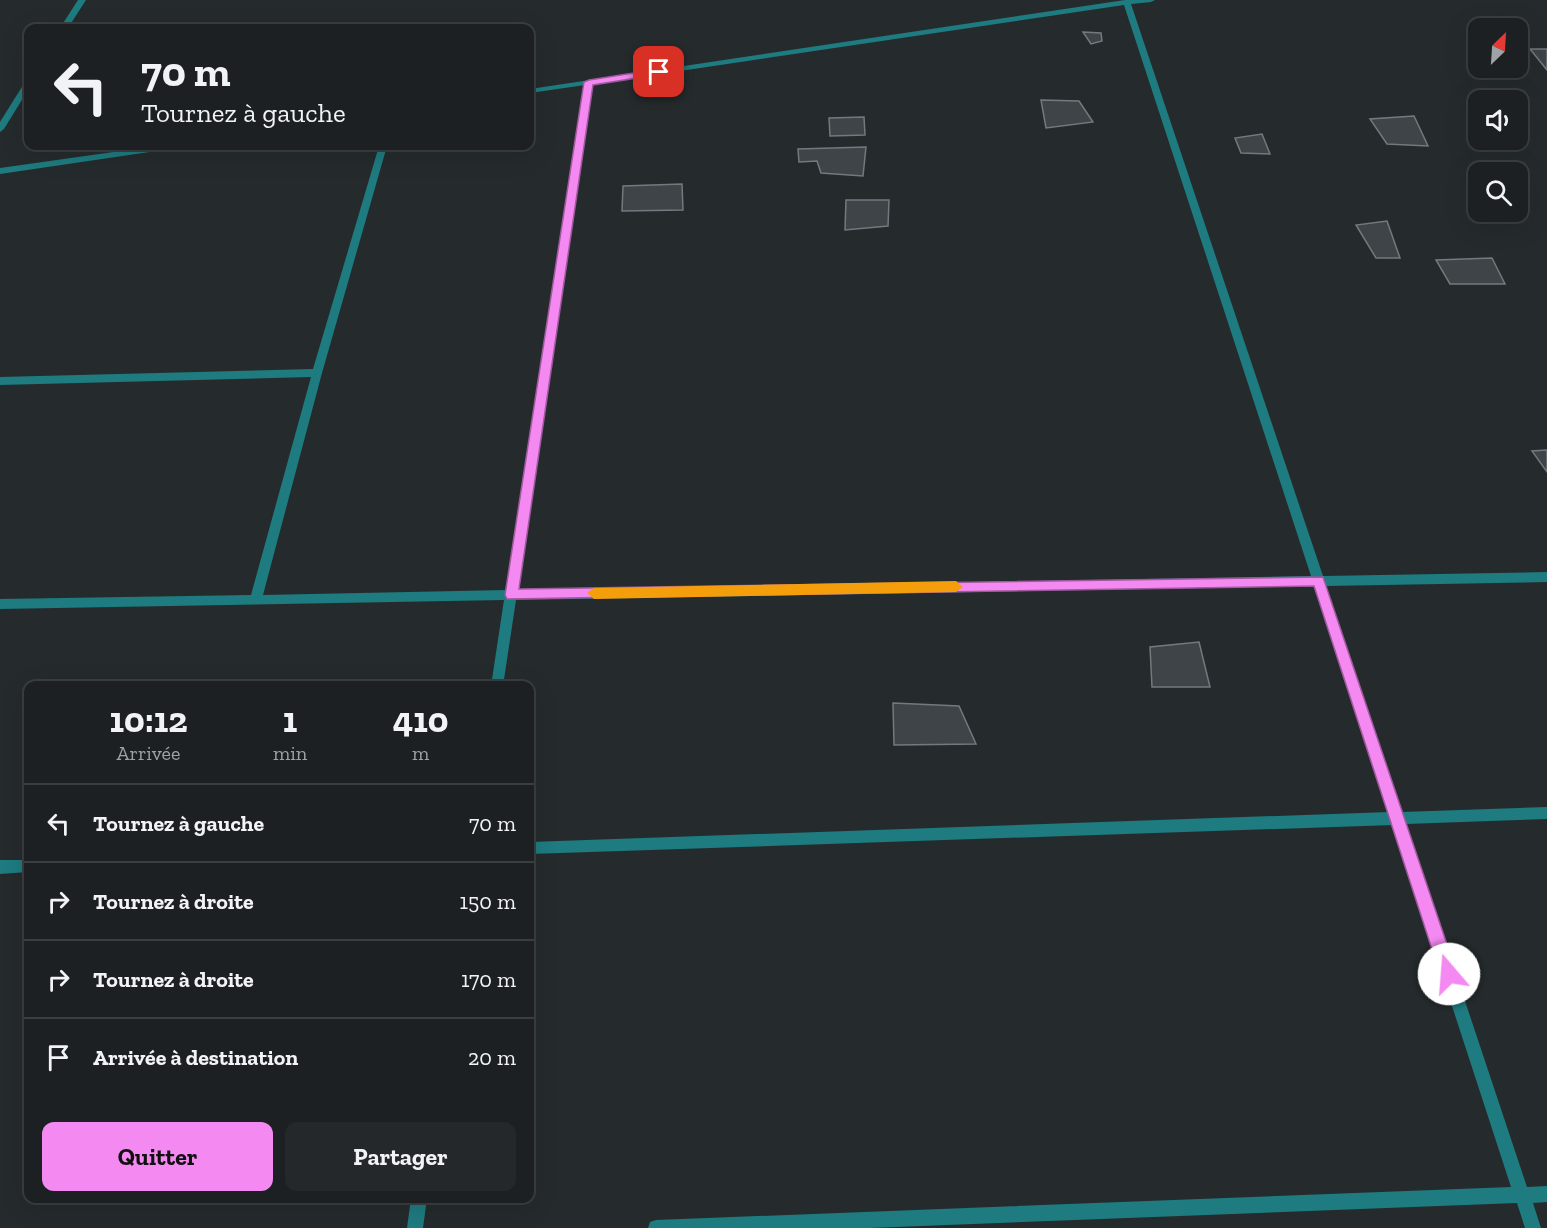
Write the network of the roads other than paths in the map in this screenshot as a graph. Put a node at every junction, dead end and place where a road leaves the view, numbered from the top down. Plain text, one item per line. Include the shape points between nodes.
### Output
1 (82, 0) edge
2 (1151, 0) edge
3 (1127, 2) junction
4 (67, 24) edge
5 (589, 82) junction
6 (24, 90) edge
7 (534, 91) edge
8 (0, 129) edge
9 (143, 150) edge
10 (382, 150) edge
11 (0, 171) edge
12 (317, 374) junction
13 (0, 381) edge
14 (1547, 577) edge
15 (1319, 581) junction
16 (511, 595) junction
17 (256, 599) junction
18 (0, 604) edge
19 (498, 681) edge
20 (1547, 813) edge
21 (1397, 818) junction
22 (534, 848) edge
23 (24, 866) edge
24 (0, 867) edge
25 (1547, 1194) edge
26 (1522, 1195) junction
27 (418, 1203) edge
28 (415, 1228) edge
29 (656, 1228) edge
30 (1533, 1228) edge

1 - 4 street
2 - 3 street
3 - 5 street
3 - 15 street
5 - 7 street
5 - 16 street
6 - 8 street
9 - 11 street
10 - 12 street
12 - 13 street
12 - 17 street
14 - 15 street
15 - 16 street
15 - 21 street
16 - 17 street
16 - 19 street
17 - 18 street
20 - 21 street
21 - 22 street
21 - 26 street
23 - 24 street
25 - 26 street
26 - 29 street
26 - 30 street
27 - 28 street

